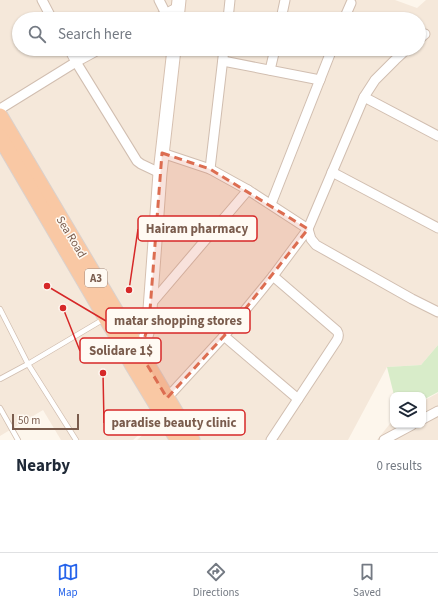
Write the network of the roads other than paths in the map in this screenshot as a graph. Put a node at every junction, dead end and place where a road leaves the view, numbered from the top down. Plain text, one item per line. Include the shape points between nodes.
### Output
1 (42, 0) edge
2 (159, 0) edge
3 (230, 0) edge
4 (285, 0) edge
5 (351, 2) dead end
6 (175, 10) edge
7 (48, 12) edge
8 (229, 12) edge
9 (282, 12) edge
10 (347, 12) edge
11 (73, 56) edge
12 (87, 56) edge
13 (173, 56) edge
14 (223, 56) edge
15 (273, 56) edge
16 (329, 56) edge
17 (400, 56) edge
18 (76, 62) junction
19 (223, 62) junction
20 (270, 70) junction
21 (320, 80) junction
22 (364, 97) junction
23 (0, 109) edge
24 (0, 116) edge
25 (438, 136) edge
26 (0, 137) edge
27 (162, 153) junction
28 (210, 169) junction
29 (332, 172) junction
30 (160, 173) junction
31 (248, 190) junction
32 (271, 204) junction
33 (438, 228) edge
34 (308, 229) junction
35 (273, 276) junction
36 (150, 305) junction
37 (0, 310) edge
38 (438, 312) edge
39 (106, 318) junction
40 (224, 336) junction
41 (136, 358) junction
42 (28, 364) junction
43 (0, 379) edge
44 (167, 398) junction
45 (298, 399) junction
46 (0, 408) edge
47 (438, 411) edge
48 (426, 417) edge
49 (406, 428) edge
50 (18, 440) edge
51 (76, 440) edge
52 (178, 440) edge
53 (192, 440) edge
54 (271, 440) edge
55 (384, 440) edge

1 - 7 street
2 - 6 street
3 - 8 street
4 - 9 street
5 - 10 street
11 - 18 street
12 - 18 street
13 - 27 main road
14 - 19 street
15 - 20 street
16 - 21 street
17 - 22 street via 375,80
18 - 23 street
18 - 30 street via 137,161
19 - 20 street
19 - 28 street
20 - 21 street
21 - 32 street
22 - 25 street
22 - 29 street
24 - 41 highway, Sea Road / A3
26 - 39 highway, Sea Road / A3
27 - 28 street
27 - 30 main road
28 - 31 street
29 - 33 street
29 - 34 street
30 - 36 main road
31 - 32 street
31 - 36 street
32 - 34 street
34 - 35 street
34 - 38 street via 316,245
35 - 40 street
35 - 45 street via 338,334 337,340
36 - 41 main road via 148,332
37 - 42 lane
39 - 41 highway, Sea Road / A3
39 - 42 lane
40 - 44 street
40 - 45 street
41 - 44 highway, Sea Road / A3
41 - 52 highway, Sea Road / A3
42 - 43 lane
42 - 51 lane
44 - 53 highway, Sea Road / A3
45 - 54 street
46 - 50 lane
47 - 48 street
49 - 55 street

